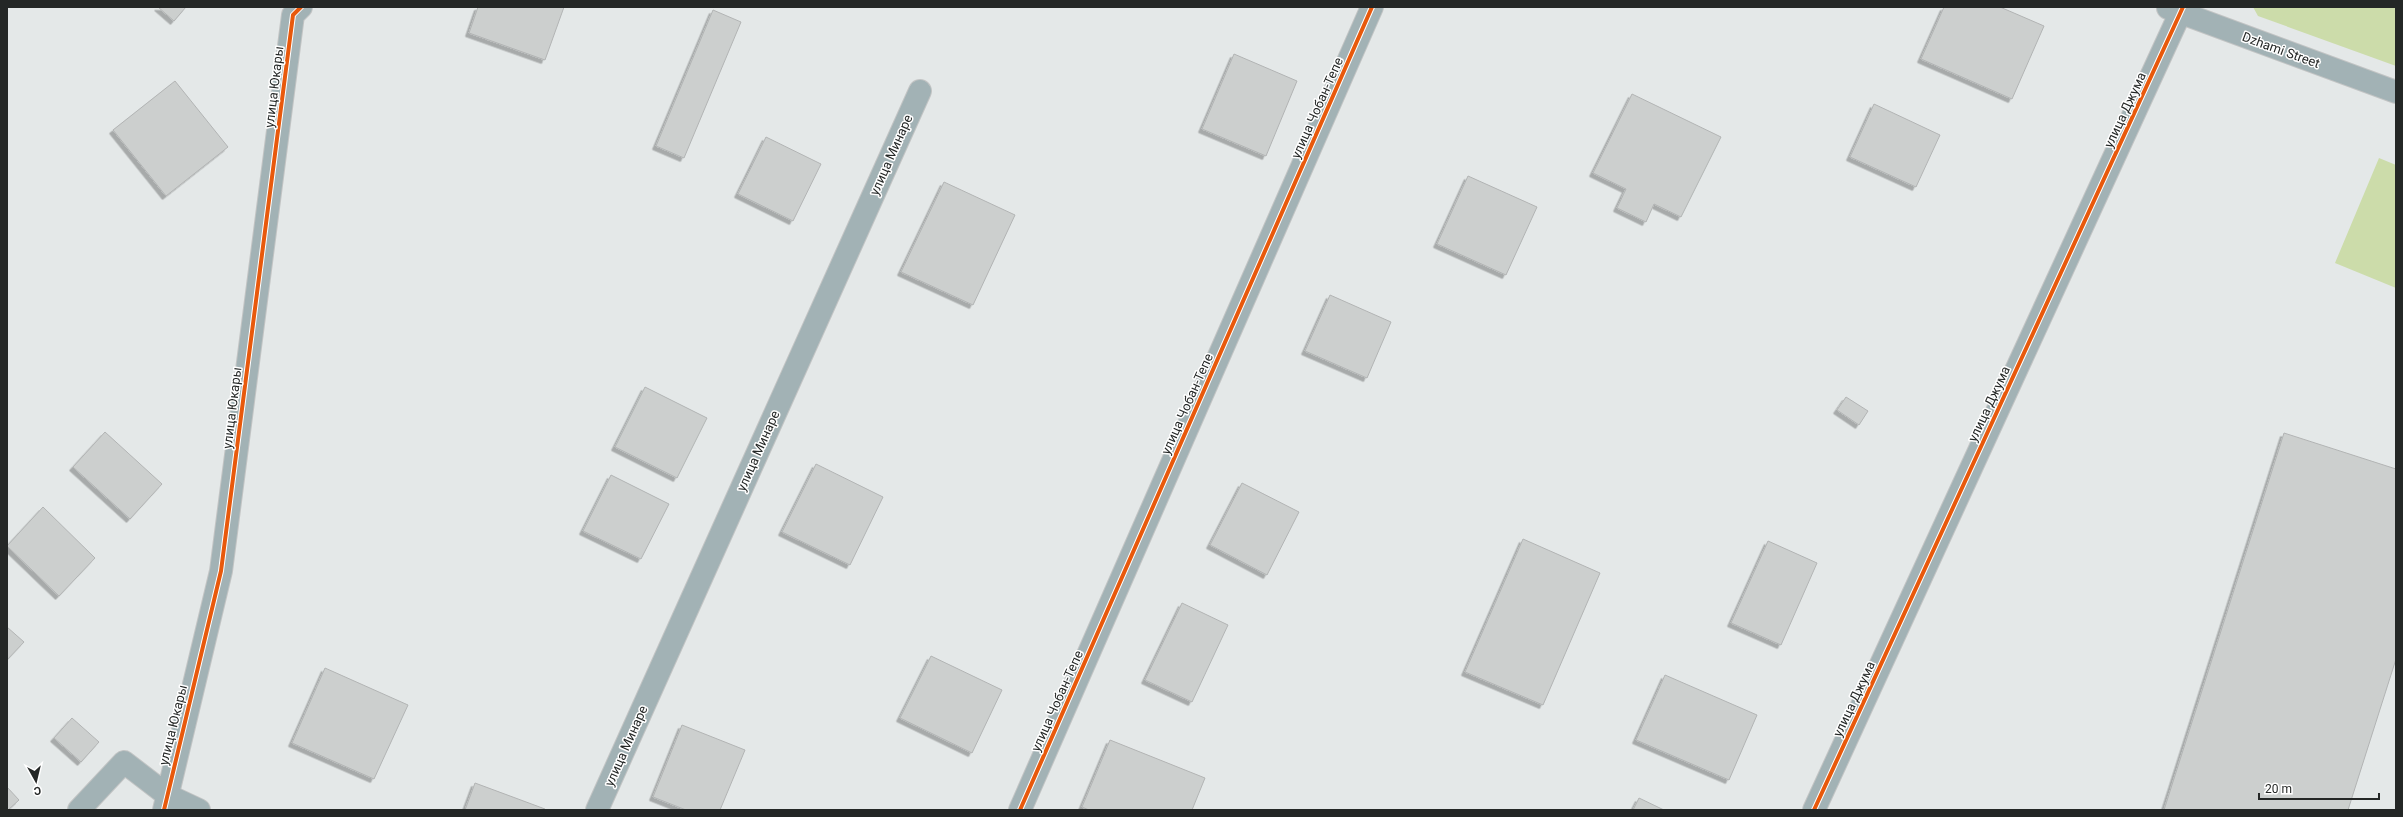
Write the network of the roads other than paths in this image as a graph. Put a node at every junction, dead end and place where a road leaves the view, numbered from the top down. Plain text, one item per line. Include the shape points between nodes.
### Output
1 (301, 7) edge
2 (1372, 7) edge
3 (2177, 9) edge
4 (920, 92) dead end
5 (2396, 92) edge
6 (165, 803) edge
7 (80, 810) edge
8 (199, 810) edge
9 (597, 810) edge
10 (1020, 810) edge
11 (1814, 810) edge

1 - 6 street, улица Юкары via 293,15 221,571
2 - 10 street, улица Чобан-Тепе
3 - 5 street, Dzhami Street
3 - 11 street, улица Джума
4 - 9 street, улица Минаре
6 - 7 street via 124,762
6 - 8 street

